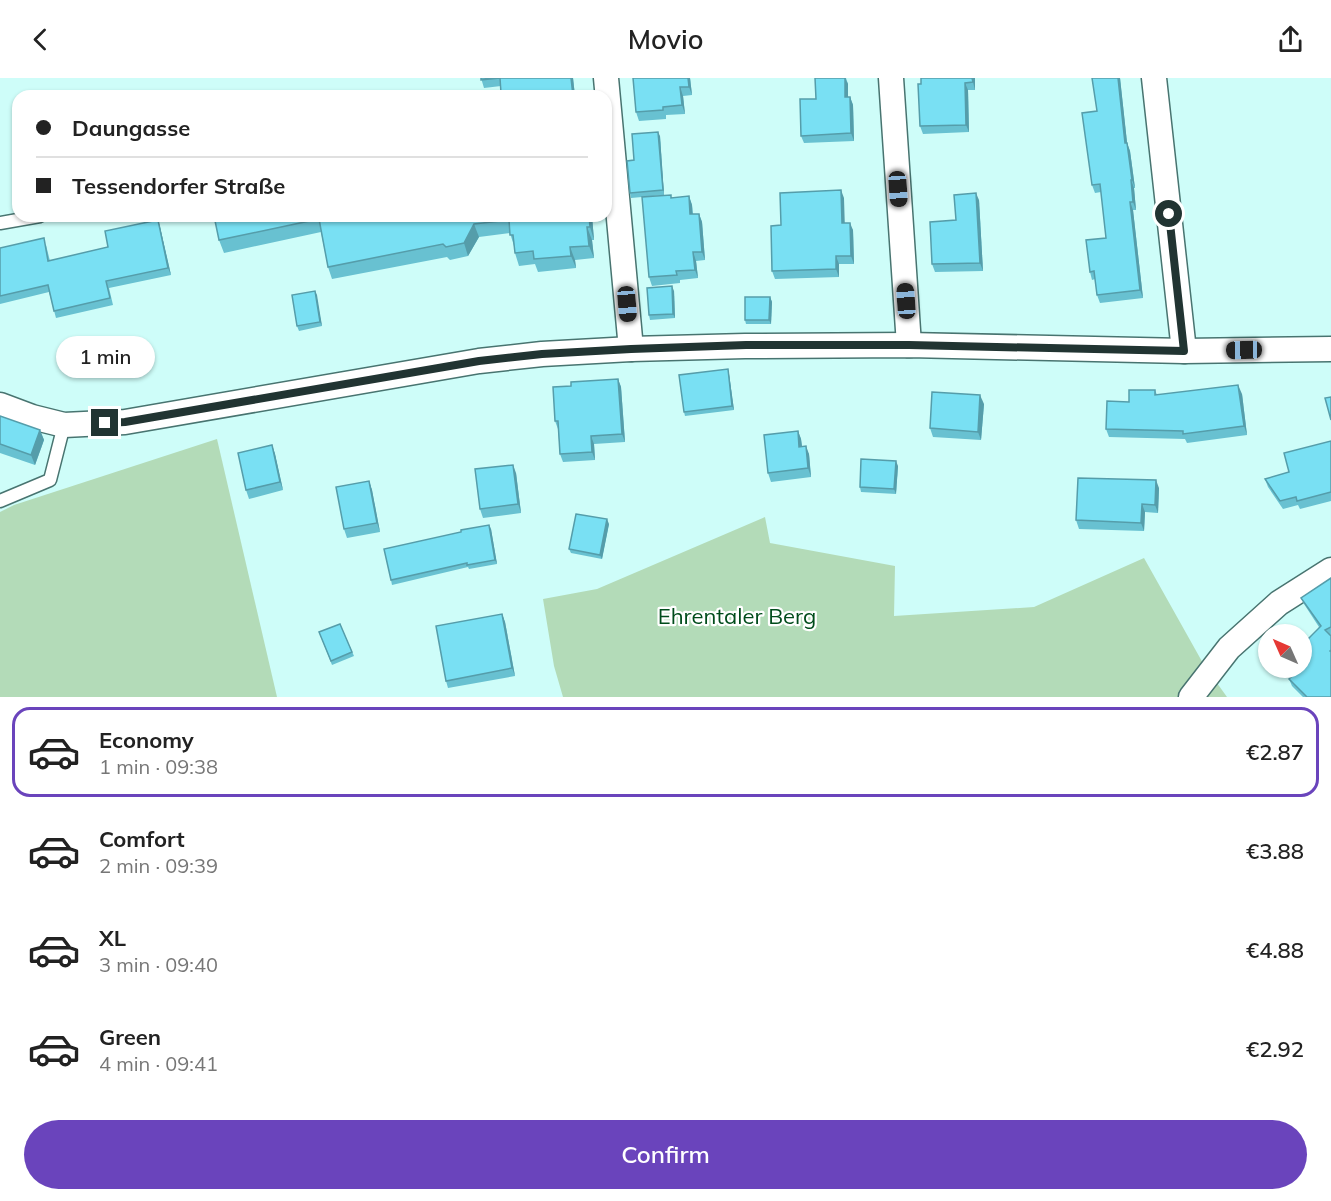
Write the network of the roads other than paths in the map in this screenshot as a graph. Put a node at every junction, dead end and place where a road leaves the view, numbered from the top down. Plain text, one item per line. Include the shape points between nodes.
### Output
1 (891, 78) edge
2 (1154, 78) edge
3 (612, 143) edge
4 (909, 345) junction
5 (631, 349) junction
6 (1331, 349) edge
7 (1184, 351) junction
8 (0, 405) edge
9 (64, 425) junction
10 (0, 501) edge
11 (1331, 570) edge
12 (1191, 697) edge

1 - 4 street
2 - 7 street
3 - 5 street
4 - 5 street
4 - 7 street
5 - 9 street via 479,361 125,422
6 - 7 street
8 - 9 street
9 - 10 lane via 50,480
11 - 12 street via 1279,603 1229,648

